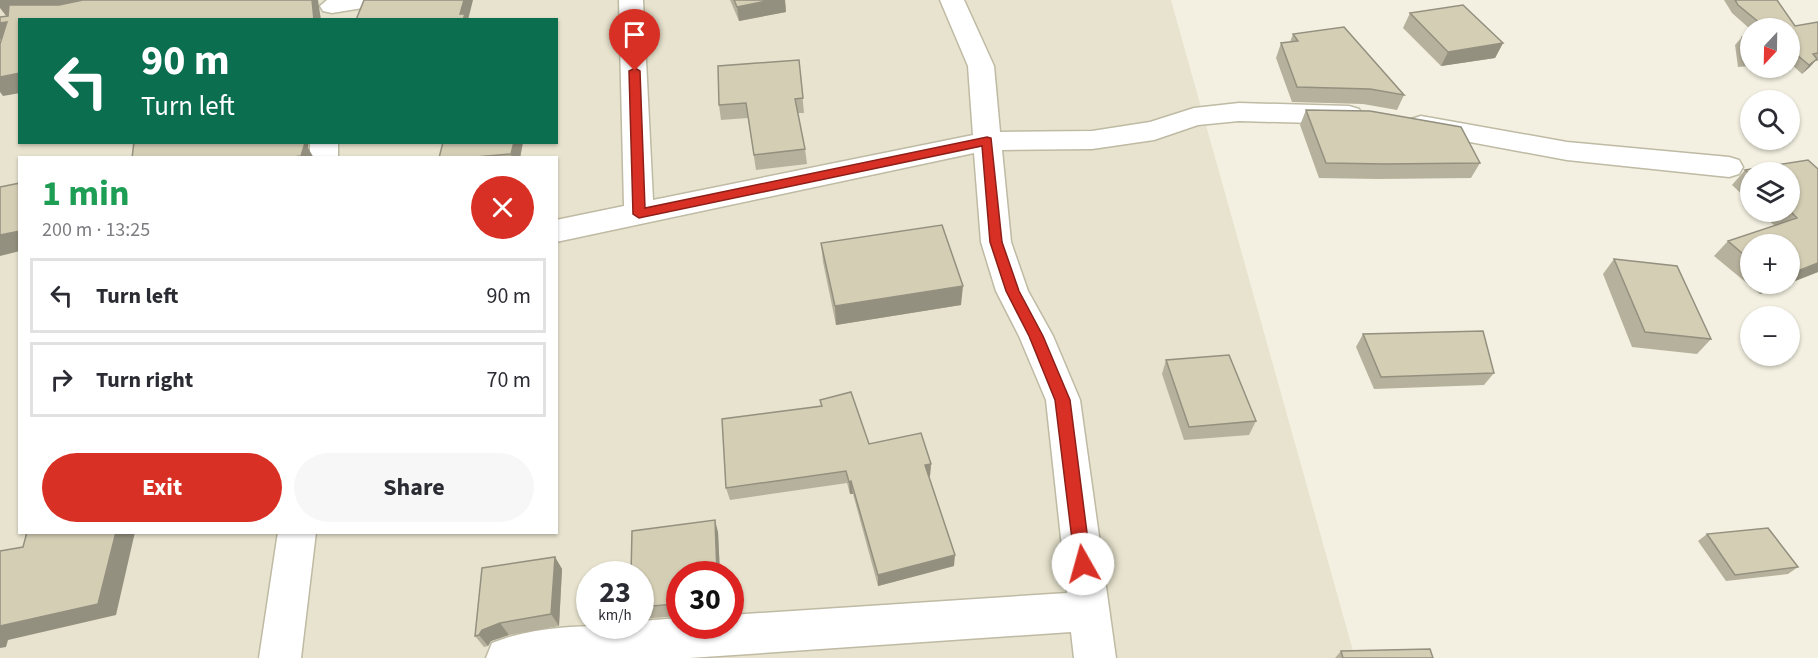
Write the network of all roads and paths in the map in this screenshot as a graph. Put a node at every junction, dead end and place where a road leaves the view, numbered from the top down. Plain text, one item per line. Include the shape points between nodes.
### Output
1 (366, 0) edge
2 (631, 0) edge
3 (952, 0) edge
4 (332, 9) edge
5 (987, 141) junction
6 (1729, 167) dead end
7 (639, 214) junction
8 (558, 231) edge
9 (297, 534) edge
10 (1089, 611) junction
11 (280, 658) edge
12 (507, 658) edge
13 (1095, 658) edge

1 - 4 street
2 - 7 street
3 - 5 street via 981,66
5 - 6 street via 1092,140 1154,131 1194,117 1239,111 1385,119 1566,151
5 - 7 street
5 - 10 street via 996,242 1012,291 1036,336 1062,400
7 - 8 street
9 - 11 street
10 - 12 street via 584,645
10 - 13 street

